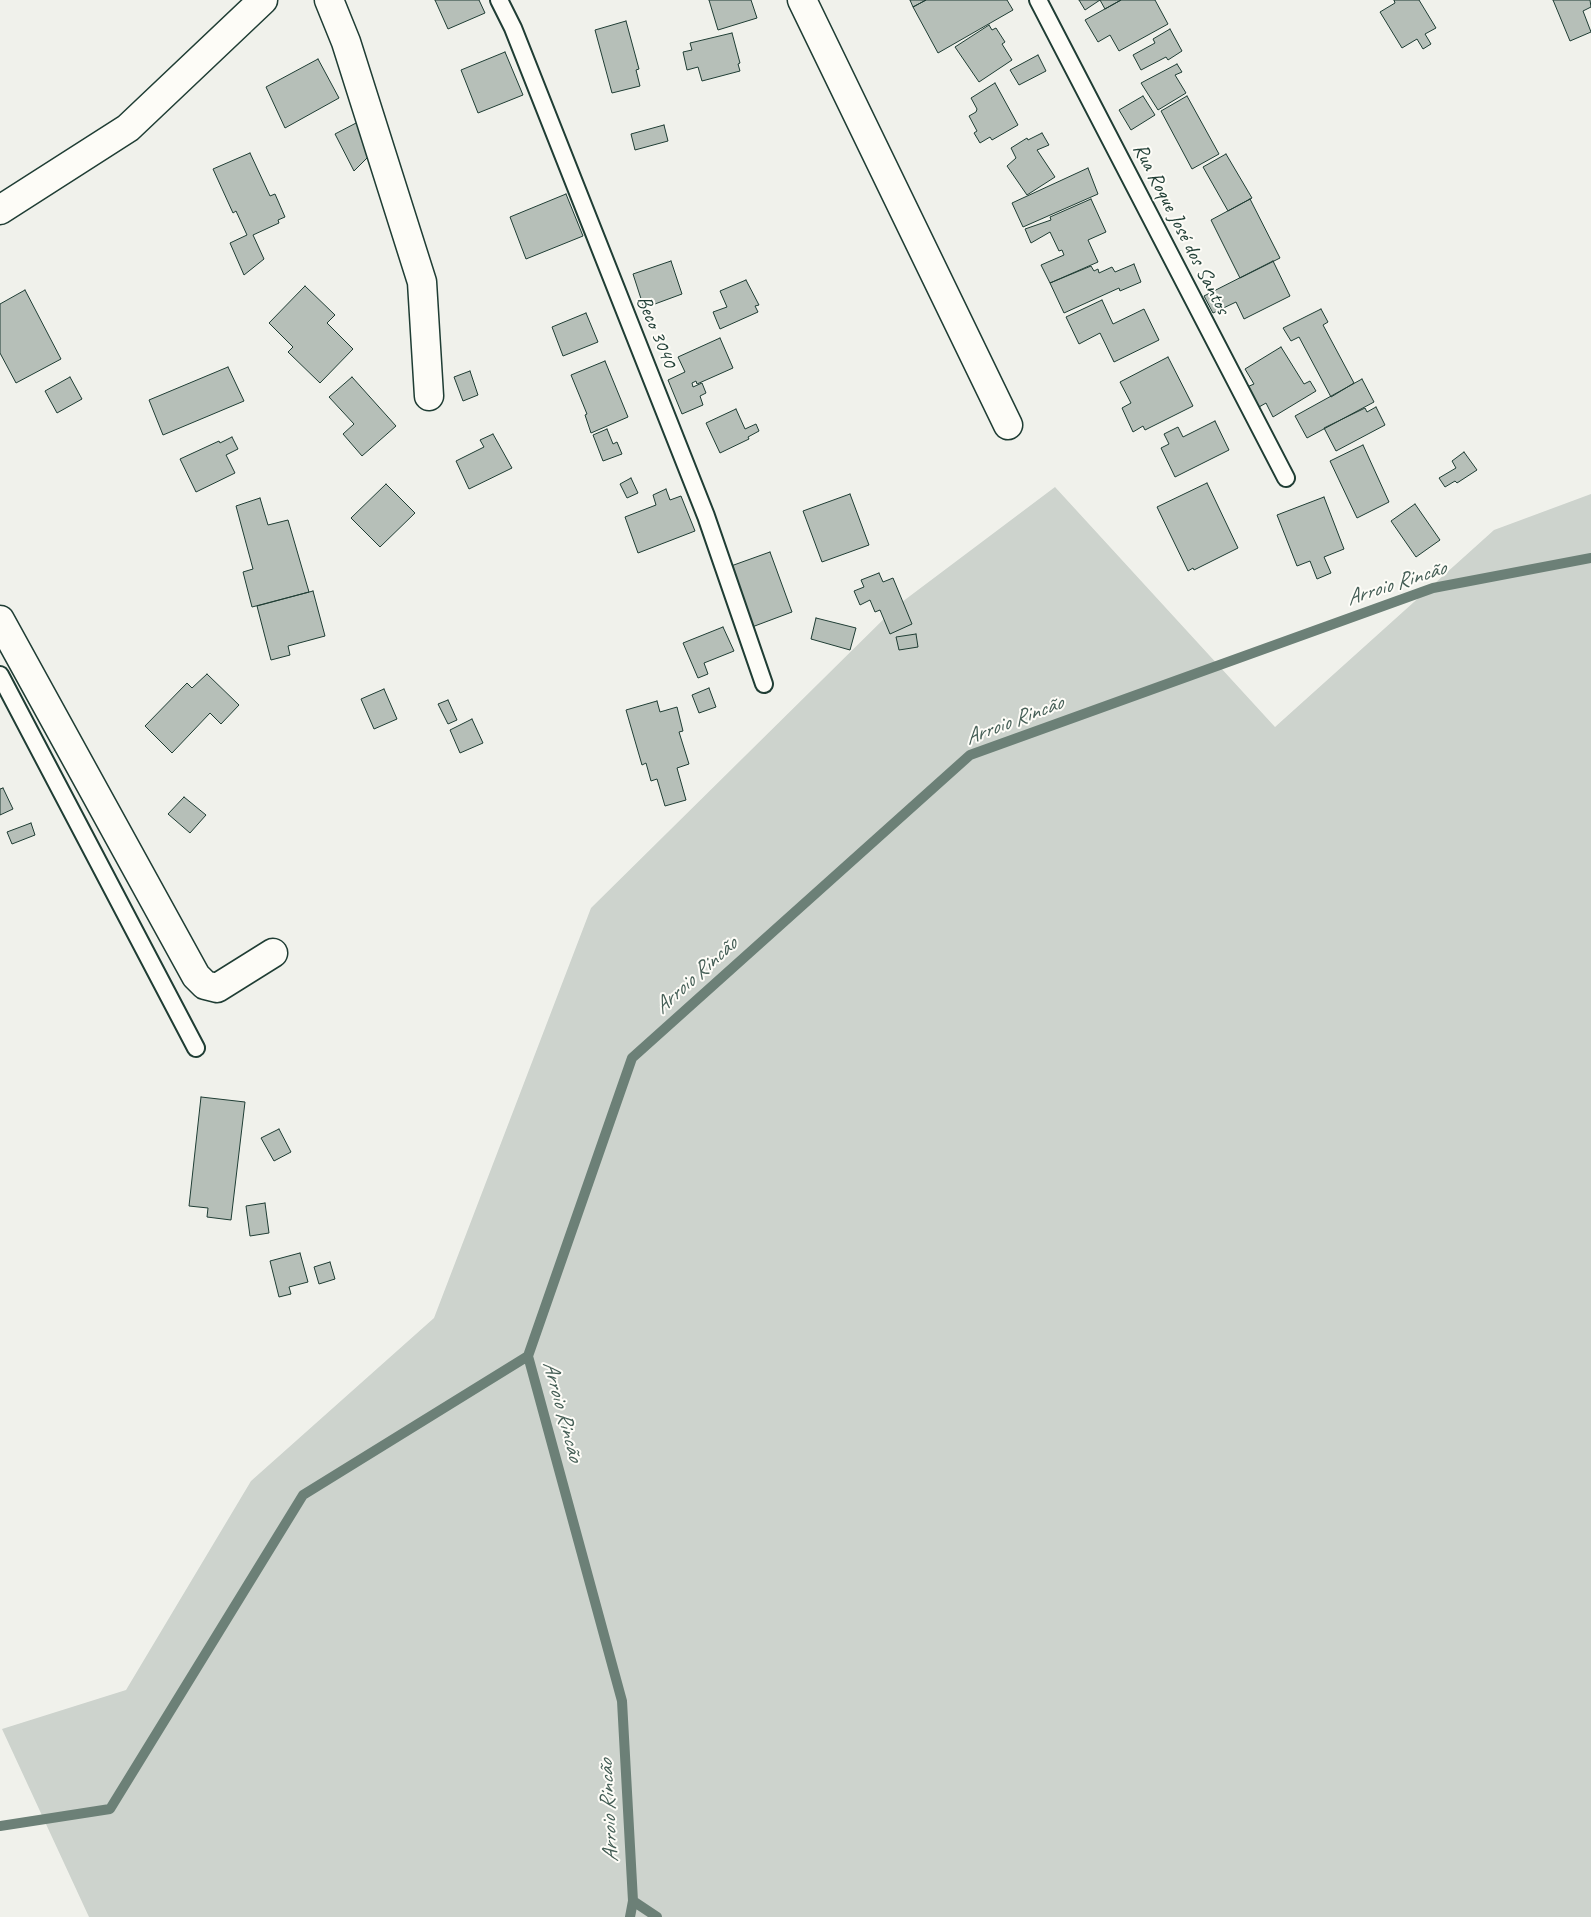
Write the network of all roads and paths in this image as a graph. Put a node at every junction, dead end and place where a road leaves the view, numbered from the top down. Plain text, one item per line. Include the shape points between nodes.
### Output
1 (263, 0) edge
2 (329, 0) edge
3 (499, 0) edge
4 (802, 0) edge
5 (1038, 0) edge
6 (0, 210) edge
7 (428, 396) dead end
8 (1008, 425) dead end
9 (1286, 478) dead end
10 (0, 620) edge
11 (0, 675) edge
12 (764, 684) dead end
13 (273, 953) dead end
14 (196, 1048) dead end

1 - 6 street via 128,128
2 - 7 street via 346,42 422,282
3 - 12 lane, Beco 3040 via 706,516
4 - 8 street
5 - 9 lane, Rua Roque José dos Santos
10 - 13 street via 196,976 205,985 217,988
11 - 14 lane

